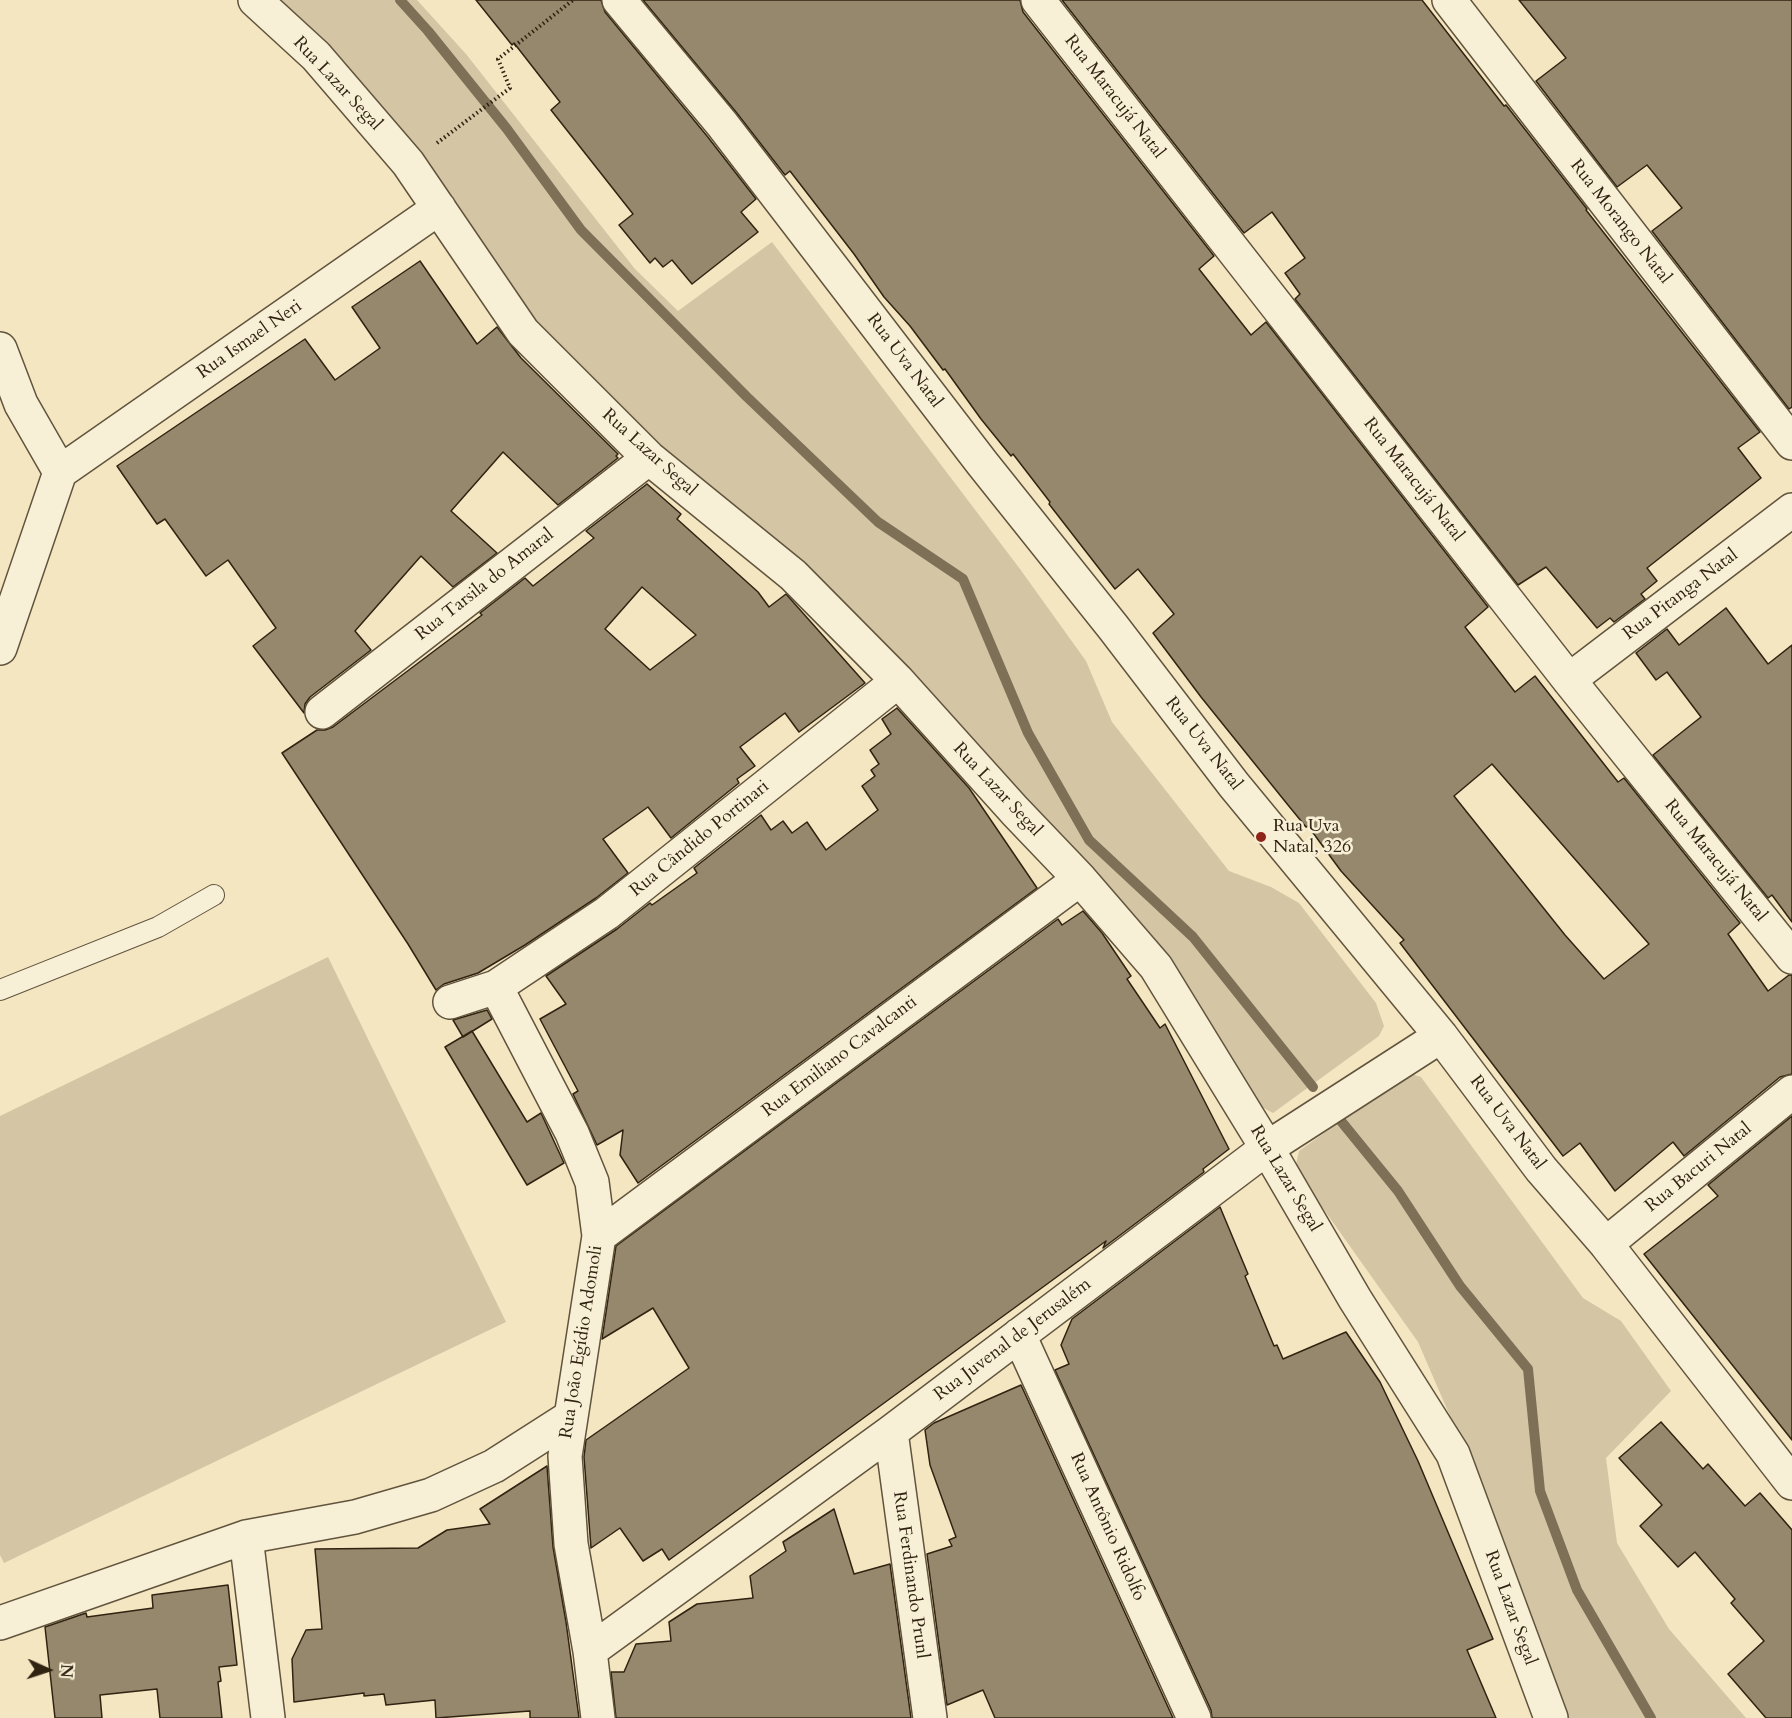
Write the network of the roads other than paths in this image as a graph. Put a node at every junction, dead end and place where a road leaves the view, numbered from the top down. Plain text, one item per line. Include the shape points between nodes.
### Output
1 (255, 0) edge
2 (619, 0) edge
3 (1038, 0) edge
4 (1449, 0) edge
5 (439, 208) junction
6 (3, 372) edge
7 (1792, 443) edge
8 (649, 458) junction
9 (60, 472) junction
10 (1792, 510) edge
11 (0, 648) edge
12 (1569, 680) junction
13 (898, 681) junction
14 (322, 712) dead end
15 (1080, 879) junction
16 (214, 895) dead end
17 (1792, 957) edge
18 (495, 987) junction
19 (0, 990) edge
20 (450, 1002) dead end
21 (1436, 1039) junction
22 (1792, 1092) edge
23 (1280, 1141) junction
24 (599, 1236) junction
25 (1606, 1244) junction
26 (1019, 1335) junction
27 (569, 1418) junction
28 (891, 1432) junction
29 (1792, 1483) edge
30 (246, 1537) junction
31 (0, 1623) edge
32 (590, 1651) junction
33 (268, 1718) edge
34 (598, 1718) edge
35 (930, 1718) edge
36 (1194, 1718) edge
37 (1551, 1718) edge

1 - 5 street, Rua Lazar Segal via 316,56 408,163
2 - 21 street, Rua Uva Natal via 722,124 975,454
3 - 12 street, Rua Maracujá Natal
4 - 7 street, Rua Morango Natal
5 - 8 street, Rua Lazar Segal via 523,332
5 - 9 street, Rua Ismael Neri
6 - 9 street
8 - 13 street, Rua Lazar Segal via 793,575
8 - 14 street, Rua Tarsila do Amaral
9 - 11 street
10 - 12 street, Rua Pitanga Natal
12 - 17 street, Rua Maracujá Natal
13 - 15 street, Rua Lazar Segal
13 - 18 street, Rua Cândido Portinari via 607,913
15 - 23 street, Rua Lazar Segal via 1156,967
15 - 24 street, Rua Emiliano Cavalcanti
16 - 19 lane via 158,927
18 - 20 street, Rua Cândido Portinari
18 - 24 street, Rua João Egídio Adomoli via 572,1133 592,1182
21 - 23 street, Rua Juvenal de Jerusalém
21 - 25 street, Rua Uva Natal
22 - 25 street, Rua Bacuri Natal
23 - 26 street, Rua Juvenal de Jerusalém
23 - 37 street, Rua Lazar Segal via 1355,1299 1453,1454
24 - 27 street, Rua João Egídio Adomoli
25 - 29 street, Rua Uva Natal
26 - 28 street, Rua Juvenal de Jerusalém
26 - 36 street, Rua Antônio Ridolfo
27 - 30 street via 494,1466 431,1495 355,1517
27 - 32 street, Rua João Egídio Adomoli via 565,1456 571,1544
28 - 32 street, Rua Juvenal de Jerusalém
28 - 35 street, Rua Ferdinando Prunl
30 - 31 street
30 - 33 street
32 - 34 street, Rua João Egídio Adomoli

